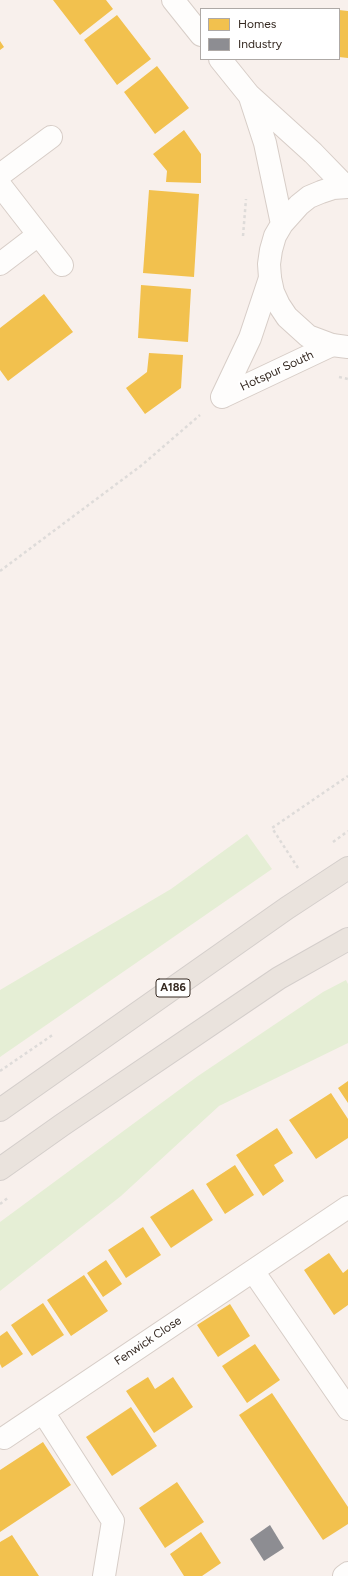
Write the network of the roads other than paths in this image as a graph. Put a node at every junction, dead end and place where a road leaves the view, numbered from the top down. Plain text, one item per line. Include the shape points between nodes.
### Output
1 (173, 0) edge
2 (200, 34) edge
3 (221, 60) edge
4 (249, 95) junction
5 (51, 137) dead end
6 (0, 175) edge
7 (0, 185) edge
8 (347, 187) edge
9 (282, 224) junction
10 (38, 235) junction
11 (0, 264) edge
12 (62, 266) dead end
13 (270, 278) junction
14 (340, 346) edge
15 (348, 868) edge
16 (348, 939) edge
17 (0, 1110) edge
18 (0, 1169) edge
19 (348, 1207) edge
20 (253, 1271) junction
21 (348, 1409) edge
22 (43, 1412) junction
23 (4, 1438) dead end
24 (348, 1573) edge
25 (104, 1576) edge
26 (344, 1576) edge

1 - 2 street
3 - 4 street
4 - 8 street
4 - 9 street via 265,143
5 - 6 street
7 - 10 street
8 - 9 street via 333,188 309,197
9 - 13 street via 271,250
10 - 11 street
10 - 12 street
13 - 14 street via 279,306 287,317 308,336
13 - 14 street, Hotspur South via 250,338 222,397
15 - 17 main road, A186
16 - 18 main road via 279,978 62,1124
19 - 20 street, Fenwick Close
20 - 21 street
20 - 22 street, Fenwick Close
22 - 23 street, Fenwick Close
22 - 25 street via 113,1521
24 - 26 street

